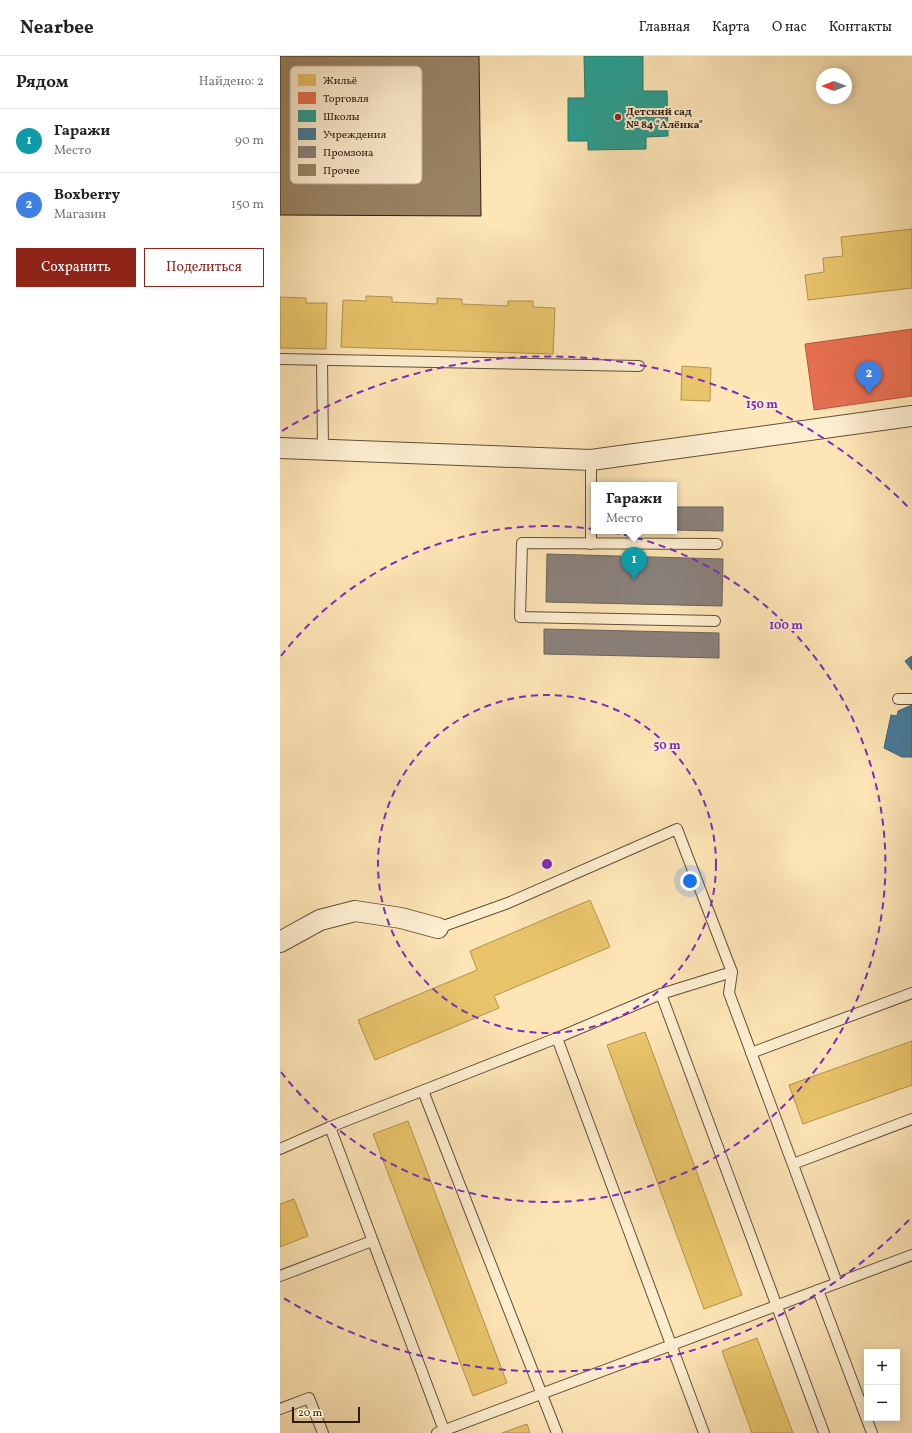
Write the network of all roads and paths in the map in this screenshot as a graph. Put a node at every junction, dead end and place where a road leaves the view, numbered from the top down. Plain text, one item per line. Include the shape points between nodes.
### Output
1 (280, 359) edge
2 (322, 360) junction
3 (639, 366) dead end
4 (912, 416) edge
5 (280, 448) edge
6 (323, 449) junction
7 (591, 460) junction
8 (591, 544) junction
9 (717, 544) dead end
10 (715, 621) dead end
11 (898, 699) dead end
12 (912, 699) edge
13 (438, 928) joint
14 (280, 942) edge
15 (732, 972) junction
16 (912, 993) edge
17 (660, 994) junction
18 (557, 1038) junction
19 (751, 1053) junction
20 (423, 1091) junction
21 (912, 1119) edge
22 (330, 1127) junction
23 (280, 1149) edge
24 (793, 1164) junction
25 (372, 1241) junction
26 (912, 1255) edge
27 (280, 1276) edge
28 (837, 1283) junction
29 (818, 1290) junction
30 (776, 1305) junction
31 (671, 1344) junction
32 (542, 1393) junction
33 (280, 1408) edge
34 (442, 1432) edge
35 (322, 1433) edge
36 (557, 1433) edge
37 (704, 1433) edge
38 (824, 1433) edge
39 (872, 1433) edge

1 - 2 lane
2 - 3 lane
2 - 6 lane
4 - 7 street
5 - 6 street
6 - 7 street
7 - 8 lane
8 - 9 lane
8 - 10 lane via 522,543 520,617
11 - 12 lane
13 - 14 street via 401,918 355,911 320,920
13 - 15 lane via 508,903 677,829
15 - 17 lane
15 - 19 lane via 729,993
16 - 19 lane
17 - 18 lane
17 - 30 lane
18 - 20 lane
18 - 31 lane
19 - 24 lane
20 - 22 lane
20 - 32 lane
21 - 24 lane
22 - 23 lane
22 - 25 lane
24 - 28 lane
25 - 27 lane
25 - 34 lane
26 - 28 lane
28 - 29 lane
29 - 30 lane
29 - 39 lane
30 - 31 lane
30 - 38 lane
31 - 32 lane
31 - 37 lane
32 - 34 lane
32 - 36 lane
33 - 35 lane via 309,1398

